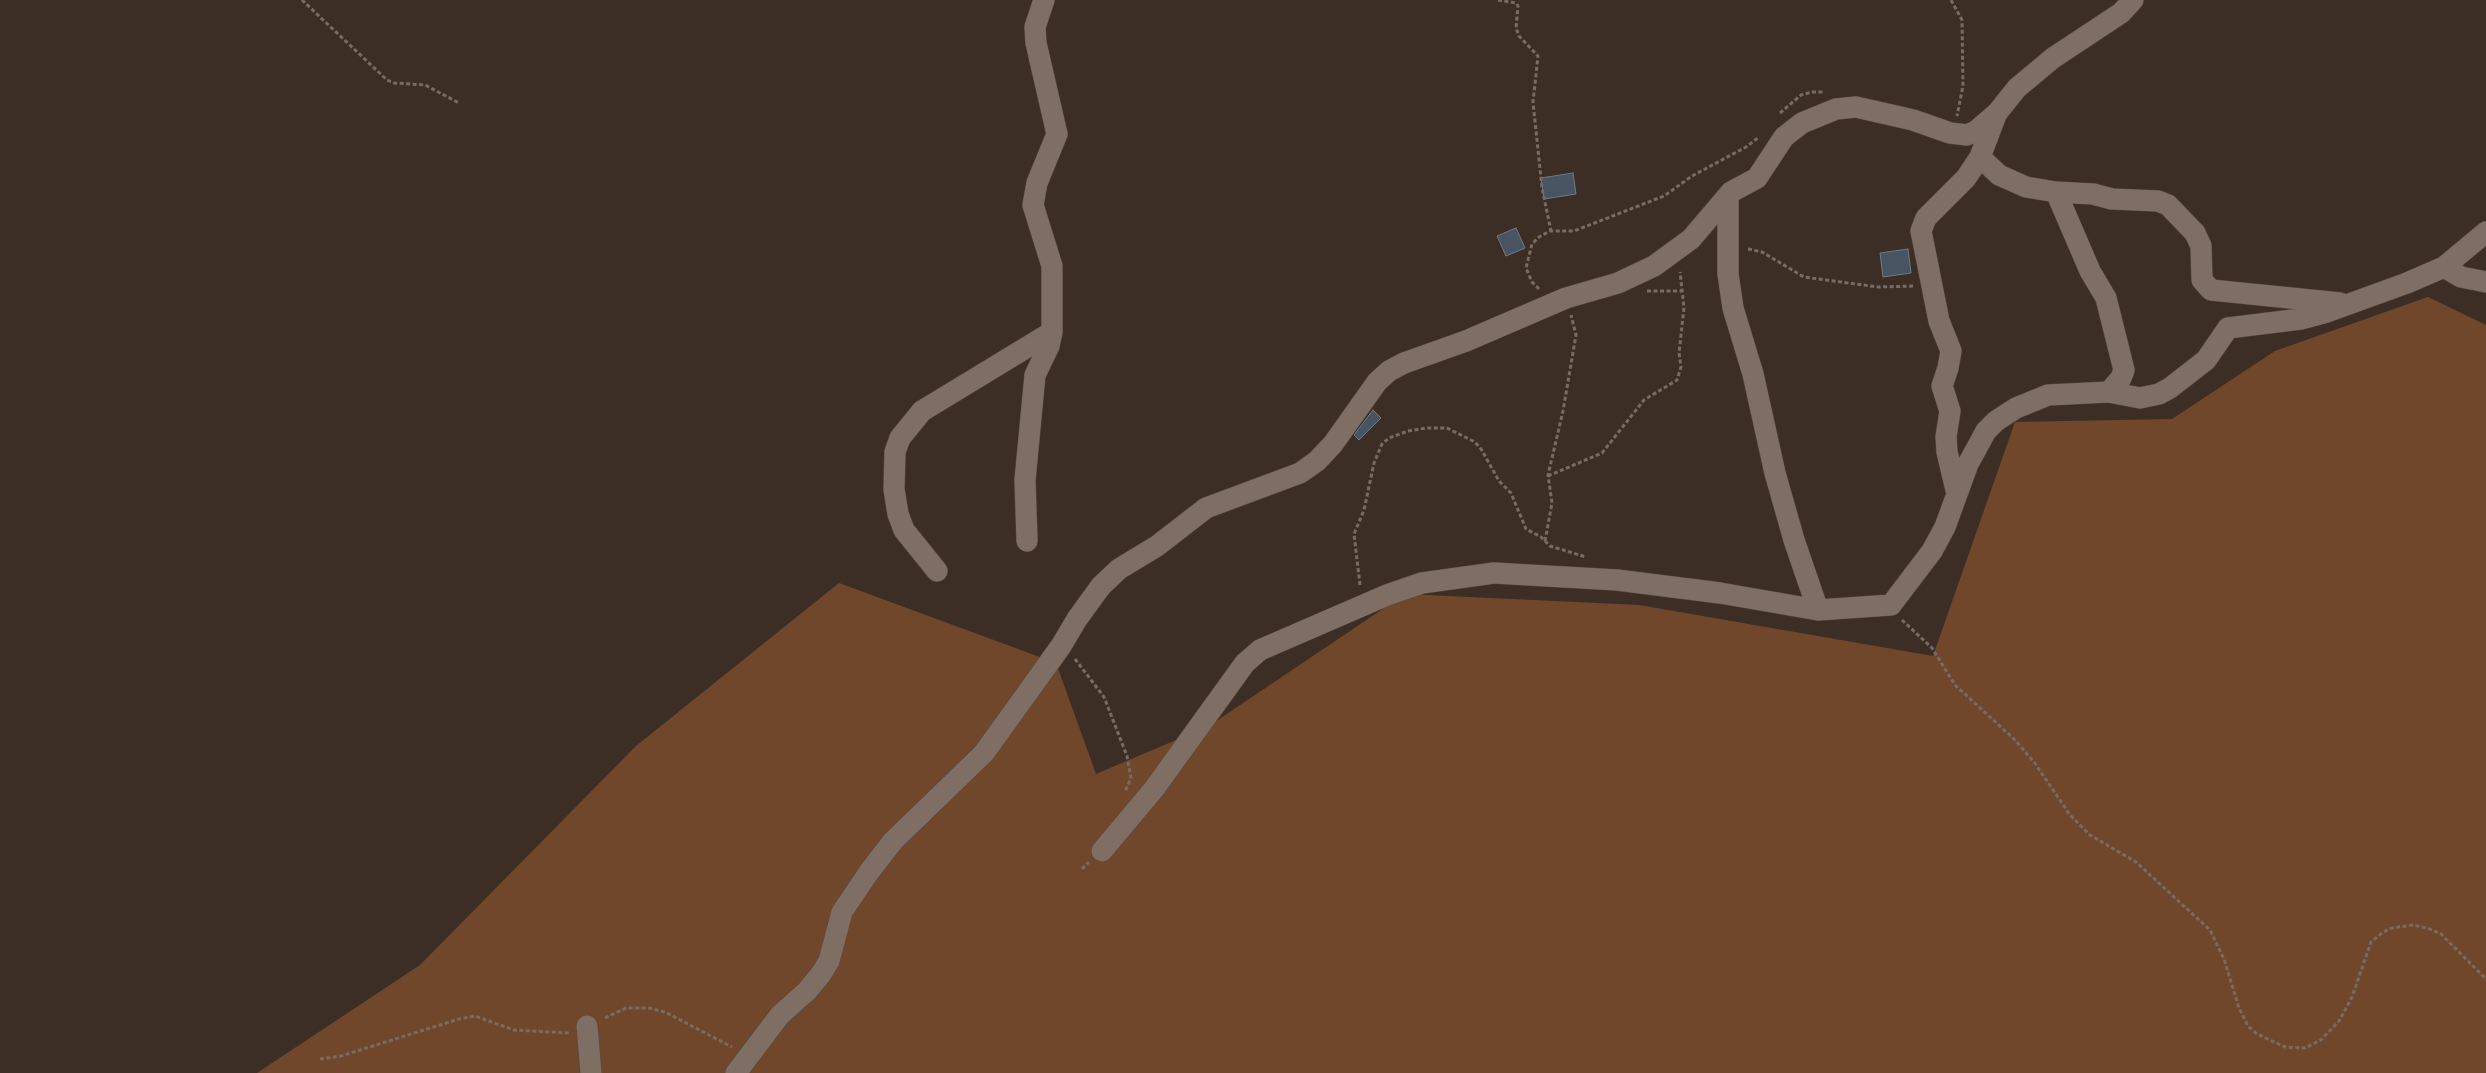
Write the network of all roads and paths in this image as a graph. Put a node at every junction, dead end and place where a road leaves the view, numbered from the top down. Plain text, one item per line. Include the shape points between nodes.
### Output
1 (302, 0) edge
2 (1044, 0) edge
3 (1498, 0) edge
4 (1952, 0) edge
5 (2133, 0) edge
6 (1830, 93) dead end
7 (459, 103) dead end
8 (1998, 113) junction
9 (1777, 117) dead end
10 (1766, 130) dead end
11 (1953, 133) junction
12 (1980, 157) junction
13 (2056, 192) junction
14 (1728, 196) junction
15 (1551, 231) junction
16 (2486, 232) edge
17 (1728, 234) junction
18 (1678, 249) junction
19 (2444, 267) junction
20 (2486, 282) edge
21 (1933, 286) junction
22 (1559, 300) junction
23 (2353, 303) junction
24 (1052, 332) junction
25 (2110, 392) junction
26 (1548, 476) junction
27 (1957, 494) junction
28 (1027, 541) dead end
29 (1545, 541) junction
30 (1591, 558) dead end
31 (937, 571) dead end
32 (1361, 606) junction
33 (1887, 606) junction
34 (1818, 610) junction
35 (1061, 646) junction
36 (1125, 794) dead end
37 (1102, 851) joint
38 (1082, 869) dead end
39 (2486, 978) edge
40 (587, 1026) junction
41 (752, 1051) junction
42 (320, 1059) dead end
43 (591, 1073) edge
44 (736, 1073) edge

1 - 7 path via 386,80 425,85
2 - 24 street via 1035,27 1036,44 1057,134 1036,183 1033,205 1052,266
3 - 15 path via 1516,2 1516,28 1538,56 1533,102 1542,188
4 - 11 path via 1962,20 1963,35 1963,86
5 - 8 street via 2122,14 2052,58 2017,88
6 - 9 path via 1801,95
8 - 11 street via 1976,131 1967,135
8 - 12 street
10 - 15 path via 1746,147 1692,176 1664,196 1574,231
11 - 14 street via 1856,107 1836,109 1790,130 1757,178
12 - 13 street via 2012,182
12 - 21 street via 1966,178 1935,207 1922,225 1923,246
13 - 23 street via 2072,191 2112,199 2158,201 2168,205 2195,232 2200,246 2202,280 2211,290
13 - 25 street via 2090,271 2106,298 2124,370
14 - 17 street
14 - 18 street via 1691,239
15 - 22 path via 1532,244 1526,268 1532,282
16 - 19 street
17 - 21 path via 1748,249 1762,252 1804,277 1878,287
17 - 34 street via 1728,274 1733,308 1753,374 1791,530
18 - 22 street via 1640,275
18 - 26 path via 1684,308 1678,380 1644,400 1602,453
19 - 20 street via 2460,277
19 - 23 street
21 - 27 street via 1939,321 1951,351 1942,386 1950,415 1947,452
22 - 26 path via 1576,335
22 - 35 street via 1389,371 1317,461 1300,473 1206,508 1157,546 1119,568 1101,586
23 - 25 street via 2301,319 2232,327 2225,331 2206,360 2170,388 2140,398
24 - 28 street via 1035,375 1025,480
24 - 31 street via 922,411 900,438 895,452 894,490 898,514 904,530
25 - 27 street via 2048,395 2016,408 1996,421 1986,431 1968,464
26 - 29 path via 1552,503
27 - 33 street via 1932,551 1894,603
29 - 30 path via 1558,549
29 - 32 path via 1524,526 1511,493 1499,481 1480,447 1473,441 1447,428 1408,431 1382,444 1354,534
32 - 34 street via 1422,583 1494,573 1617,580
32 - 37 street via 1260,650 1251,657 1154,789
33 - 34 street
33 - 39 path via 1932,648 1955,685 2014,738 2070,815 2090,834 2136,862 2210,930 2224,959 2239,1008 2248,1026 2257,1034 2285,1047 2305,1048 2321,1040 2339,1021 2352,998 2370,942 2392,928 2413,925 2441,934
35 - 36 path via 1084,667 1104,697 1127,756 1131,778
35 - 41 street via 984,754 893,840 842,912 829,961 821,974 780,1016
37 - 38 path
40 - 41 path via 626,1008 649,1008 666,1012 726,1045
40 - 42 path via 566,1033 514,1030 475,1016 459,1018 341,1056
40 - 43 street
41 - 44 street

